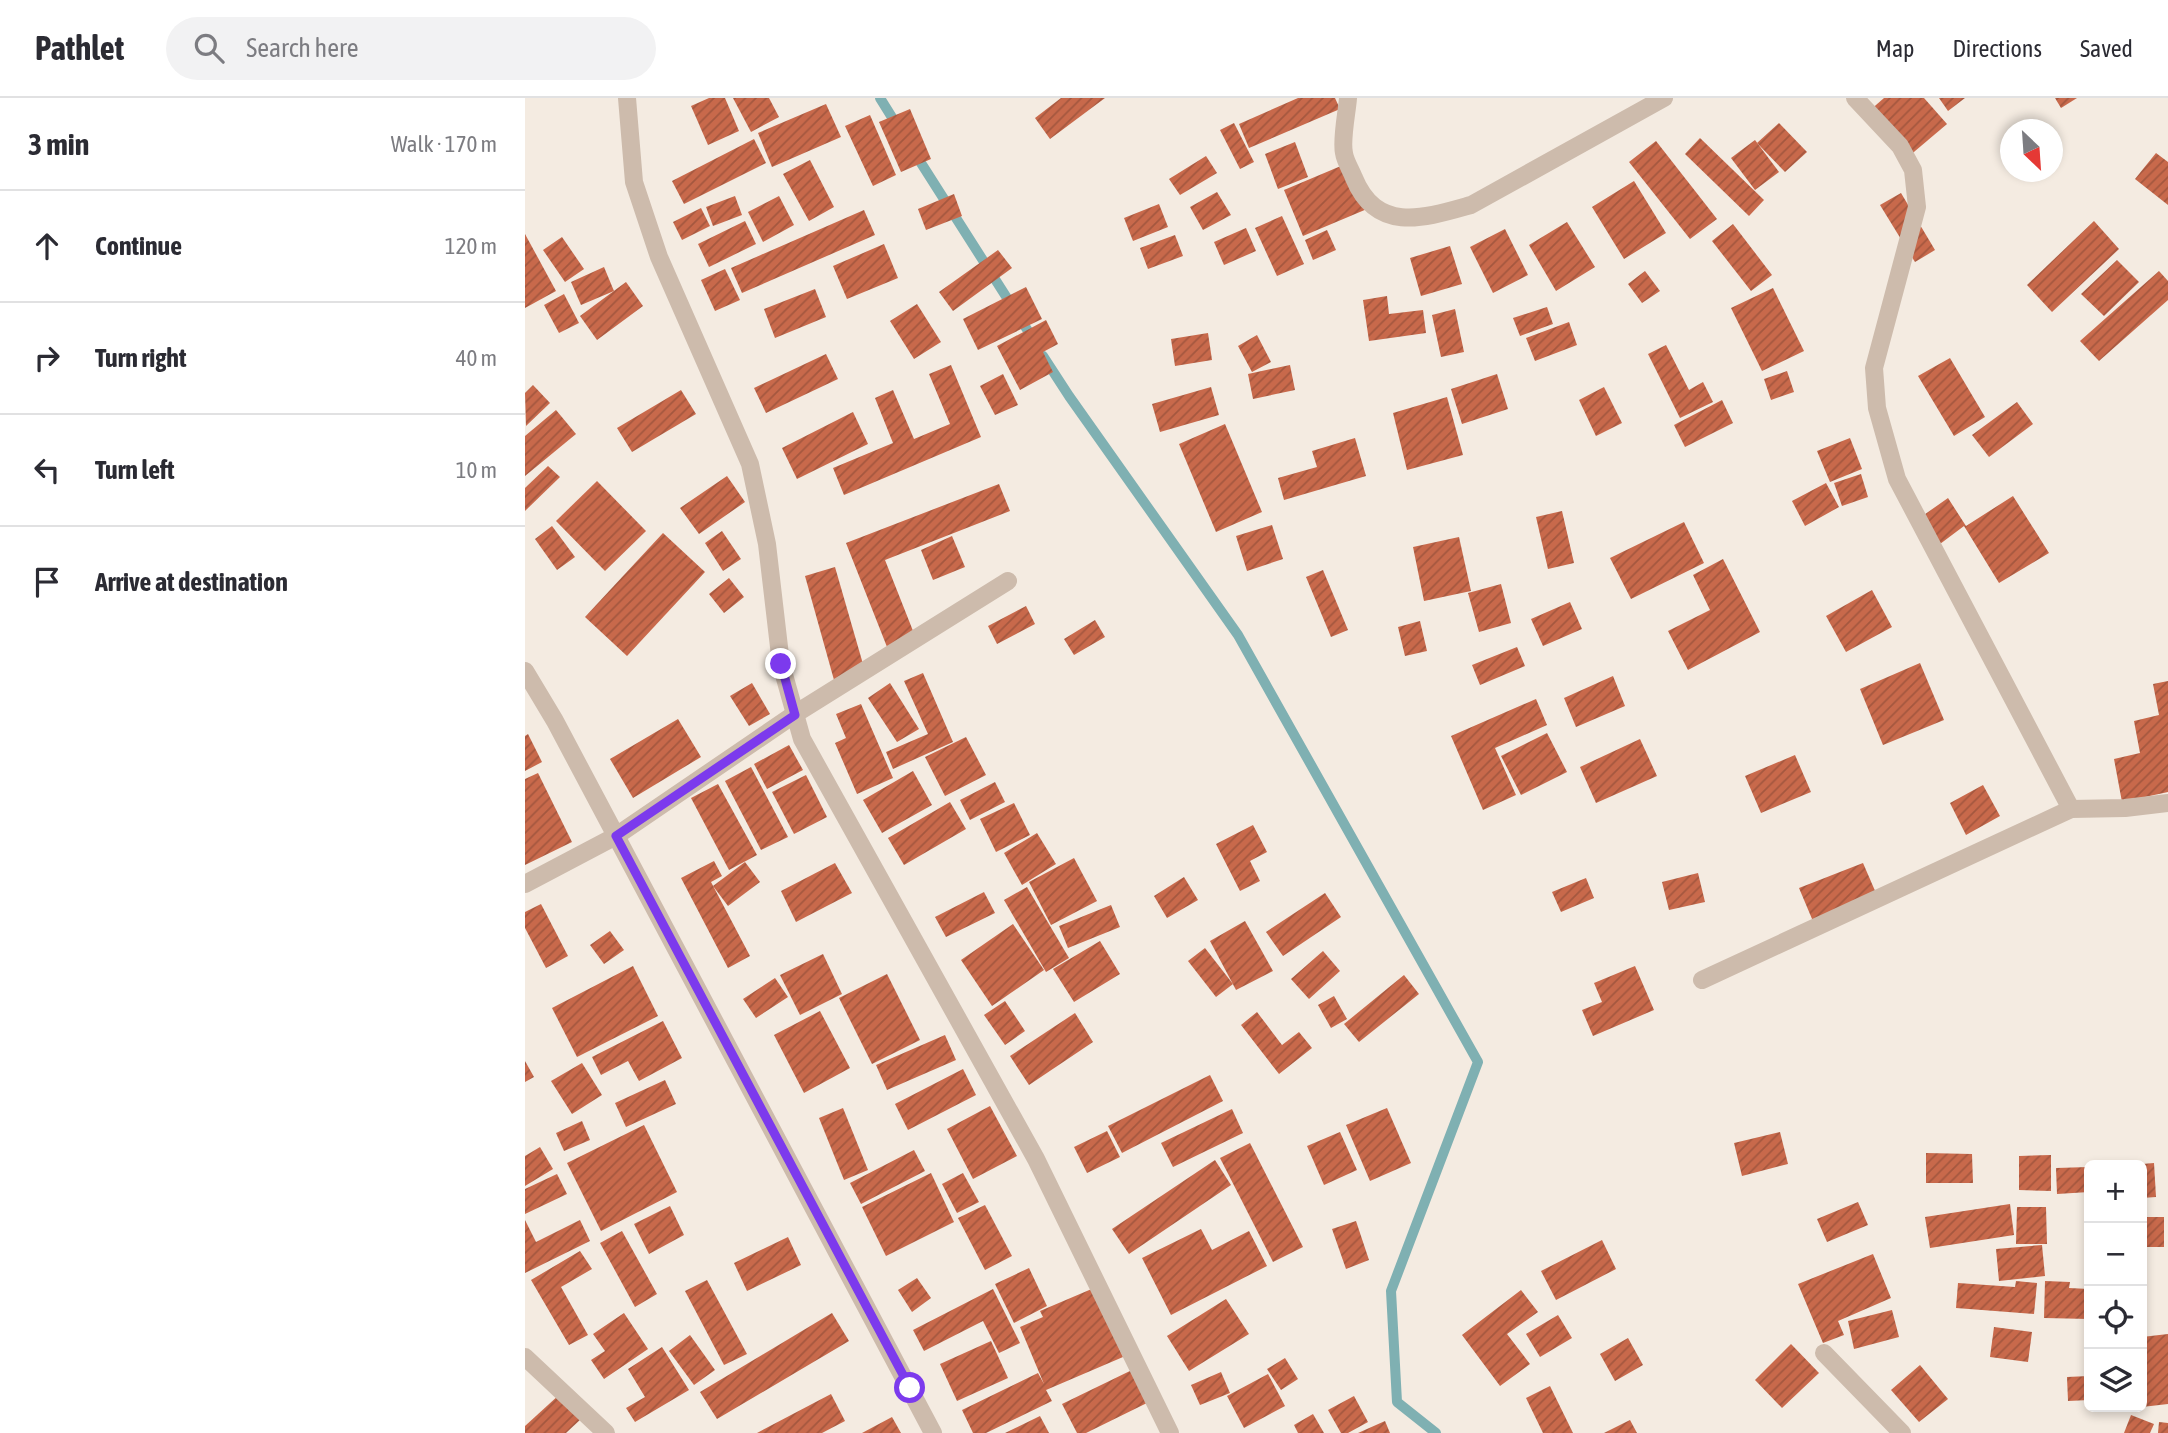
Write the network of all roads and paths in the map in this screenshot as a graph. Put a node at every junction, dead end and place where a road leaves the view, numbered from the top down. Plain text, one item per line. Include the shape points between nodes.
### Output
1 (627, 98) edge
2 (1348, 98) edge
3 (1664, 98) edge
4 (1855, 98) edge
5 (1008, 581) dead end
6 (525, 671) edge
7 (795, 715) junction
8 (2168, 803) edge
9 (2071, 809) junction
10 (616, 836) junction
11 (525, 884) edge
12 (1702, 980) dead end
13 (1824, 1353) dead end
14 (525, 1357) edge
15 (606, 1433) edge
16 (933, 1433) edge
17 (1170, 1433) edge
18 (1902, 1433) edge

1 - 7 street via 634,182 659,257 750,464 767,544 781,664
2 - 3 street via 1343,152 1361,196 1385,214 1404,219 1471,205
4 - 9 street via 1900,146 1913,170 1917,207 1874,368 1877,408 1898,479
5 - 7 street
6 - 10 street
7 - 10 street
7 - 17 street via 802,739 1036,1159
8 - 9 street
9 - 12 street
10 - 11 street
10 - 16 street
13 - 18 street
14 - 15 street

